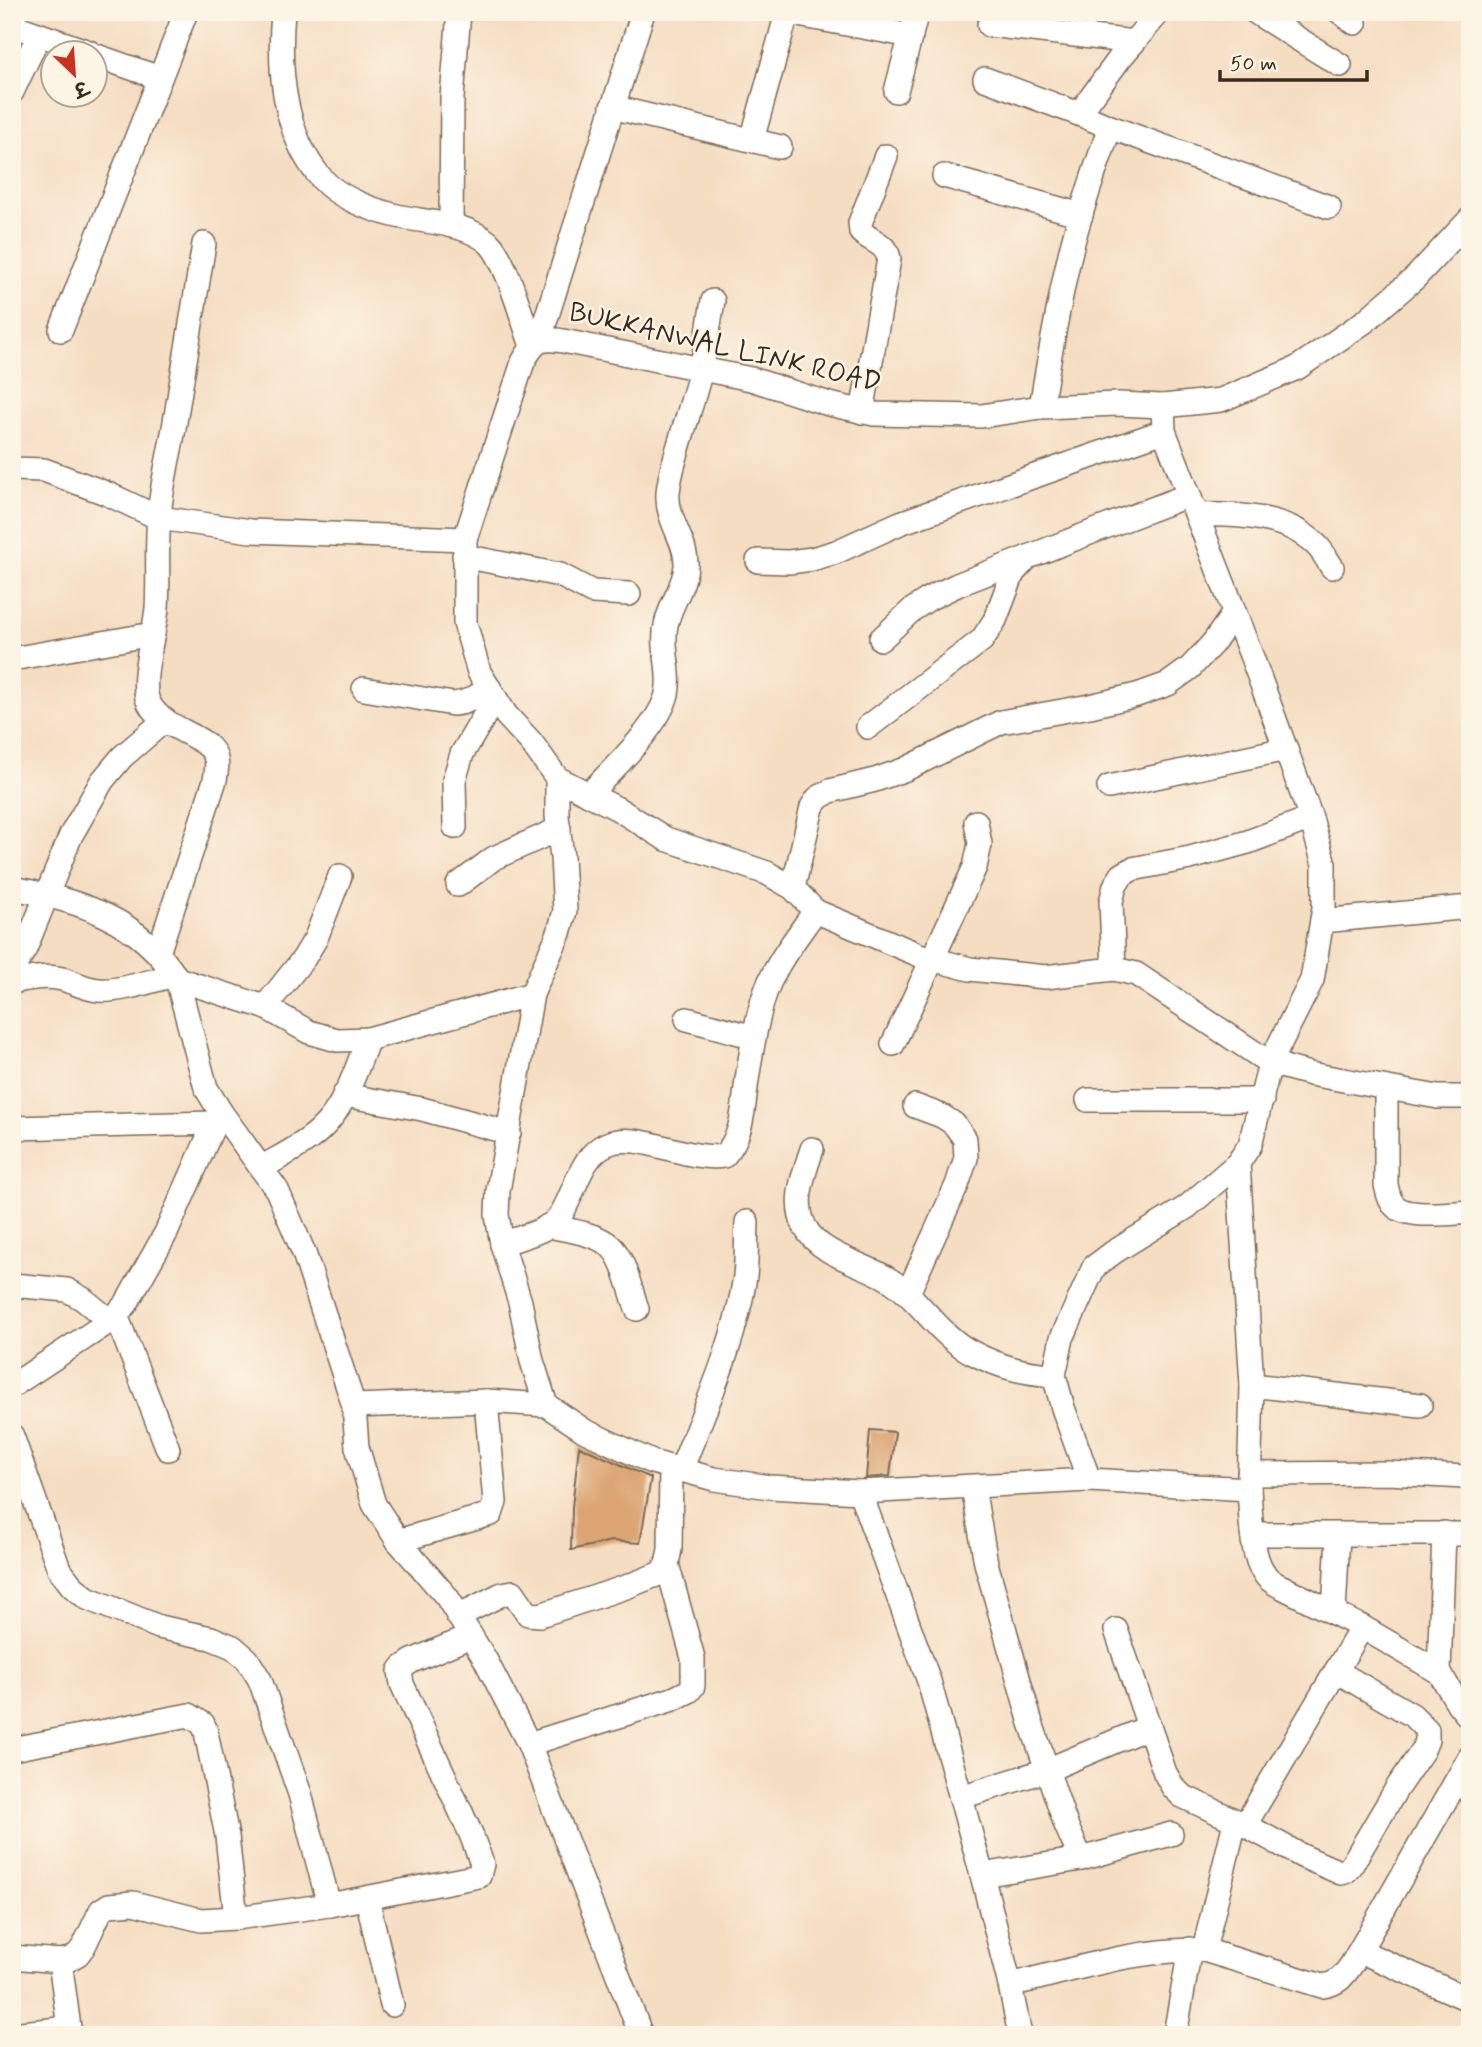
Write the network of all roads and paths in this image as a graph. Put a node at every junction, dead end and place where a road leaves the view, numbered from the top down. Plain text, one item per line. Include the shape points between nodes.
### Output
1 (186, 12) edge
2 (283, 12) edge
3 (459, 12) edge
4 (643, 12) edge
5 (917, 12) edge
6 (1159, 12) edge
7 (1255, 12) edge
8 (785, 13) edge
9 (12, 25) edge
10 (989, 25) dead end
11 (39, 35) junction
12 (911, 36) junction
13 (48, 38) edge
14 (1134, 42) junction
15 (108, 60) edge
16 (1339, 65) dead end
17 (160, 78) junction
18 (985, 79) dead end
19 (896, 91) dead end
20 (12, 92) edge
21 (612, 107) junction
22 (1079, 114) junction
23 (1110, 127) junction
24 (752, 140) junction
25 (780, 147) dead end
26 (886, 156) dead end
27 (944, 176) dead end
28 (1329, 206) dead end
29 (1081, 215) junction
30 (1470, 219) edge
31 (451, 226) junction
32 (204, 244) dead end
33 (713, 301) dead end
34 (61, 330) dead end
35 (536, 343) junction
36 (701, 368) junction
37 (1163, 406) junction
38 (1041, 407) junction
39 (862, 412) junction
40 (1164, 431) junction
41 (12, 469) edge
42 (1193, 505) junction
43 (159, 518) junction
44 (465, 547) junction
45 (1028, 557) junction
46 (758, 561) dead end
47 (1332, 567) dead end
48 (629, 594) dead end
49 (1234, 613) junction
50 (153, 634) junction
51 (881, 639) dead end
52 (12, 659) edge
53 (364, 689) dead end
54 (492, 693) junction
55 (165, 720) junction
56 (867, 727) dead end
57 (1286, 749) junction
58 (557, 778) junction
59 (1109, 787) dead end
60 (589, 794) junction
61 (1311, 818) junction
62 (976, 822) dead end
63 (455, 827) dead end
64 (559, 829) junction
65 (341, 876) dead end
66 (458, 885) dead end
67 (12, 888) edge
68 (793, 888) junction
69 (46, 894) junction
70 (1470, 907) edge
71 (815, 911) junction
72 (1322, 921) junction
73 (158, 953) junction
74 (933, 960) junction
75 (1114, 969) junction
76 (12, 970) edge
77 (176, 977) junction
78 (12, 982) edge
79 (532, 994) junction
80 (265, 1007) junction
81 (687, 1019) dead end
82 (754, 1037) junction
83 (368, 1039) junction
84 (893, 1044) dead end
85 (1270, 1063) junction
86 (1386, 1088) junction
87 (344, 1095) junction
88 (1470, 1097) edge
89 (1088, 1100) dead end
90 (1262, 1100) junction
91 (915, 1106) dead end
92 (218, 1117) junction
93 (12, 1128) edge
94 (509, 1133) junction
95 (812, 1149) dead end
96 (1238, 1163) junction
97 (261, 1168) junction
98 (1470, 1212) edge
99 (747, 1222) dead end
100 (548, 1226) junction
101 (502, 1244) junction
102 (12, 1285) edge
103 (908, 1293) junction
104 (636, 1309) dead end
105 (113, 1318) junction
106 (1054, 1375) junction
107 (1252, 1385) junction
108 (12, 1387) edge
109 (486, 1401) junction
110 (546, 1405) junction
111 (1420, 1405) dead end
112 (354, 1406) junction
113 (12, 1436) edge
114 (168, 1449) dead end
115 (676, 1468) junction
116 (1470, 1475) edge
117 (1089, 1480) junction
118 (1249, 1481) junction
119 (973, 1486) junction
120 (860, 1492) junction
121 (1444, 1533) junction
122 (1253, 1534) junction
123 (1338, 1534) junction
124 (1470, 1534) edge
125 (397, 1541) junction
126 (667, 1564) junction
127 (1334, 1613) junction
128 (458, 1616) junction
129 (1362, 1627) junction
130 (1116, 1630) dead end
131 (471, 1636) junction
132 (1336, 1671) junction
133 (1439, 1672) junction
134 (1470, 1718) edge
135 (1149, 1727) junction
136 (529, 1744) junction
137 (12, 1749) edge
138 (1470, 1757) edge
139 (1047, 1770) junction
140 (961, 1797) junction
141 (1240, 1823) junction
142 (1171, 1834) dead end
143 (1080, 1859) junction
144 (982, 1875) junction
145 (367, 1898) junction
146 (329, 1905) junction
147 (236, 1917) junction
148 (1197, 1950) junction
149 (1360, 1951) junction
150 (12, 1957) edge
151 (60, 1961) junction
152 (1010, 1984) junction
153 (1470, 2000) edge
154 (392, 2005) dead end
155 (69, 2031) edge
156 (12, 2034) edge
157 (641, 2035) edge
158 (1020, 2035) edge
159 (1175, 2035) edge

1 - 17 street
2 - 31 street via 286,107 302,150 323,180 372,208
3 - 31 street
4 - 21 street
5 - 12 street
6 - 14 street
7 - 16 street
8 - 12 street
8 - 24 street
9 - 11 street
10 - 14 street
11 - 13 street
11 - 20 street
12 - 19 street
14 - 22 street
15 - 17 street
17 - 34 street
18 - 22 street
21 - 24 street
21 - 35 street
22 - 23 street
23 - 28 street
23 - 29 street
24 - 25 street
26 - 39 street via 860,223 861,232 884,247 889,259
27 - 29 street
29 - 38 street
30 - 37 street, BUKKANWAL LINK ROAD via 1415,278 1364,322 1297,368 1221,400
31 - 35 street via 488,242 497,253
32 - 43 street
33 - 36 street
35 - 36 street, BUKKANWAL LINK ROAD via 549,339
35 - 44 street, BUKKANWAL LINK ROAD via 523,362
36 - 39 street, BUKKANWAL LINK ROAD
36 - 60 street via 667,495 686,564 666,624 667,693 652,725
37 - 38 street, BUKKANWAL LINK ROAD
37 - 40 street
38 - 39 street, BUKKANWAL LINK ROAD via 981,416
40 - 42 street
40 - 46 street via 900,523 836,552 800,561
41 - 43 street via 44,470
42 - 45 street
42 - 47 street via 1263,519 1305,535
42 - 49 street
43 - 44 street via 251,531
43 - 50 street
44 - 48 street via 560,575 592,592
44 - 54 street, BUKKANWAL LINK ROAD via 465,623 479,672
45 - 51 street via 930,598
45 - 56 street via 1013,573 982,640
49 - 57 street
49 - 68 street via 1213,643 1168,684 1090,706 1001,722 906,769 818,798
50 - 52 street
50 - 55 street via 147,698
53 - 54 street via 453,704
54 - 58 street, BUKKANWAL LINK ROAD
54 - 63 street via 454,780
55 - 69 street via 102,781 71,835
55 - 73 street via 211,748 217,767
57 - 59 street
57 - 61 street
58 - 60 street
58 - 64 street
60 - 68 street via 666,839 767,873
61 - 72 street via 1324,864
61 - 75 street via 1248,842 1122,875 1111,902
62 - 74 street via 979,855
64 - 66 street via 494,858
64 - 79 street via 565,911
65 - 80 street via 316,938
67 - 69 street
68 - 71 street
69 - 73 street via 103,913
69 - 76 street
70 - 72 street
71 - 74 street
71 - 82 street via 770,979
72 - 85 street via 1312,980
73 - 77 street
74 - 75 street via 1045,978
74 - 84 street
75 - 85 street via 1136,974
77 - 78 street via 111,990 48,977
77 - 80 street
77 - 92 street
79 - 83 street
79 - 94 street
80 - 83 street via 309,1032 337,1040
81 - 82 street
82 - 100 street via 737,1139 724,1156 697,1157 638,1141 607,1144 587,1162 559,1216
83 - 87 street
85 - 86 street
85 - 90 street
86 - 88 street
86 - 98 street via 1386,1185 1392,1204 1408,1213
87 - 94 street via 422,1109
87 - 97 street via 322,1129
89 - 90 street
90 - 96 street via 1250,1145
91 - 103 street via 954,1124 965,1139 966,1158
92 - 93 street
92 - 97 street
92 - 105 street via 166,1233 126,1304
94 - 101 street via 497,1215
95 - 103 street via 799,1195 804,1226 823,1247 886,1277
96 - 106 street via 1187,1207 1094,1267 1062,1338
96 - 107 street
97 - 112 street via 277,1191 304,1253
99 - 115 street via 738,1312 715,1383
100 - 101 street
100 - 104 street via 588,1234 615,1249
101 - 110 street
102 - 105 street via 67,1290
103 - 106 street via 948,1337 970,1352 1028,1373
105 - 108 street
105 - 114 street
106 - 117 street
107 - 111 street
107 - 118 street
109 - 110 street
109 - 112 street
109 - 125 street via 494,1490 491,1514
110 - 115 street via 585,1431
112 - 125 street via 357,1447 374,1504
113 - 146 street via 59,1569 72,1586 87,1598 159,1627 233,1647 247,1659 260,1679 300,1794
115 - 120 street via 770,1487
115 - 126 street
116 - 118 street via 1387,1472
117 - 118 street
117 - 119 street
118 - 122 street
119 - 120 street
119 - 139 street via 986,1563
120 - 140 street via 929,1681
121 - 123 street
121 - 124 street
121 - 133 street
122 - 123 street
122 - 127 street via 1257,1560 1271,1581
123 - 127 street
125 - 128 street
126 - 128 street via 661,1573 645,1580 540,1615 524,1611 513,1591
126 - 136 street via 693,1658 694,1686 673,1699
127 - 129 street
128 - 131 street
129 - 132 street
129 - 133 street
130 - 135 street
131 - 136 street
131 - 145 street via 412,1661 400,1671 471,1834 481,1872 475,1878
132 - 141 street
132 - 141 street via 1412,1715 1427,1730 1423,1750 1351,1866 1345,1872 1337,1871
133 - 134 street
135 - 139 street
135 - 141 street via 1173,1787 1182,1796
136 - 157 street
137 - 147 street via 189,1715 197,1719 210,1749
138 - 149 street
139 - 140 street
139 - 143 street
140 - 144 street
141 - 148 street
142 - 143 street
143 - 144 street
144 - 152 street
145 - 146 street
145 - 154 street
146 - 147 street
147 - 151 street via 201,1920 133,1903 109,1905 101,1910 85,1946
148 - 149 street via 1322,1986 1342,1979
148 - 152 street via 1152,1952
148 - 159 street
149 - 153 street
150 - 151 street
151 - 155 street
152 - 158 street
155 - 156 street

